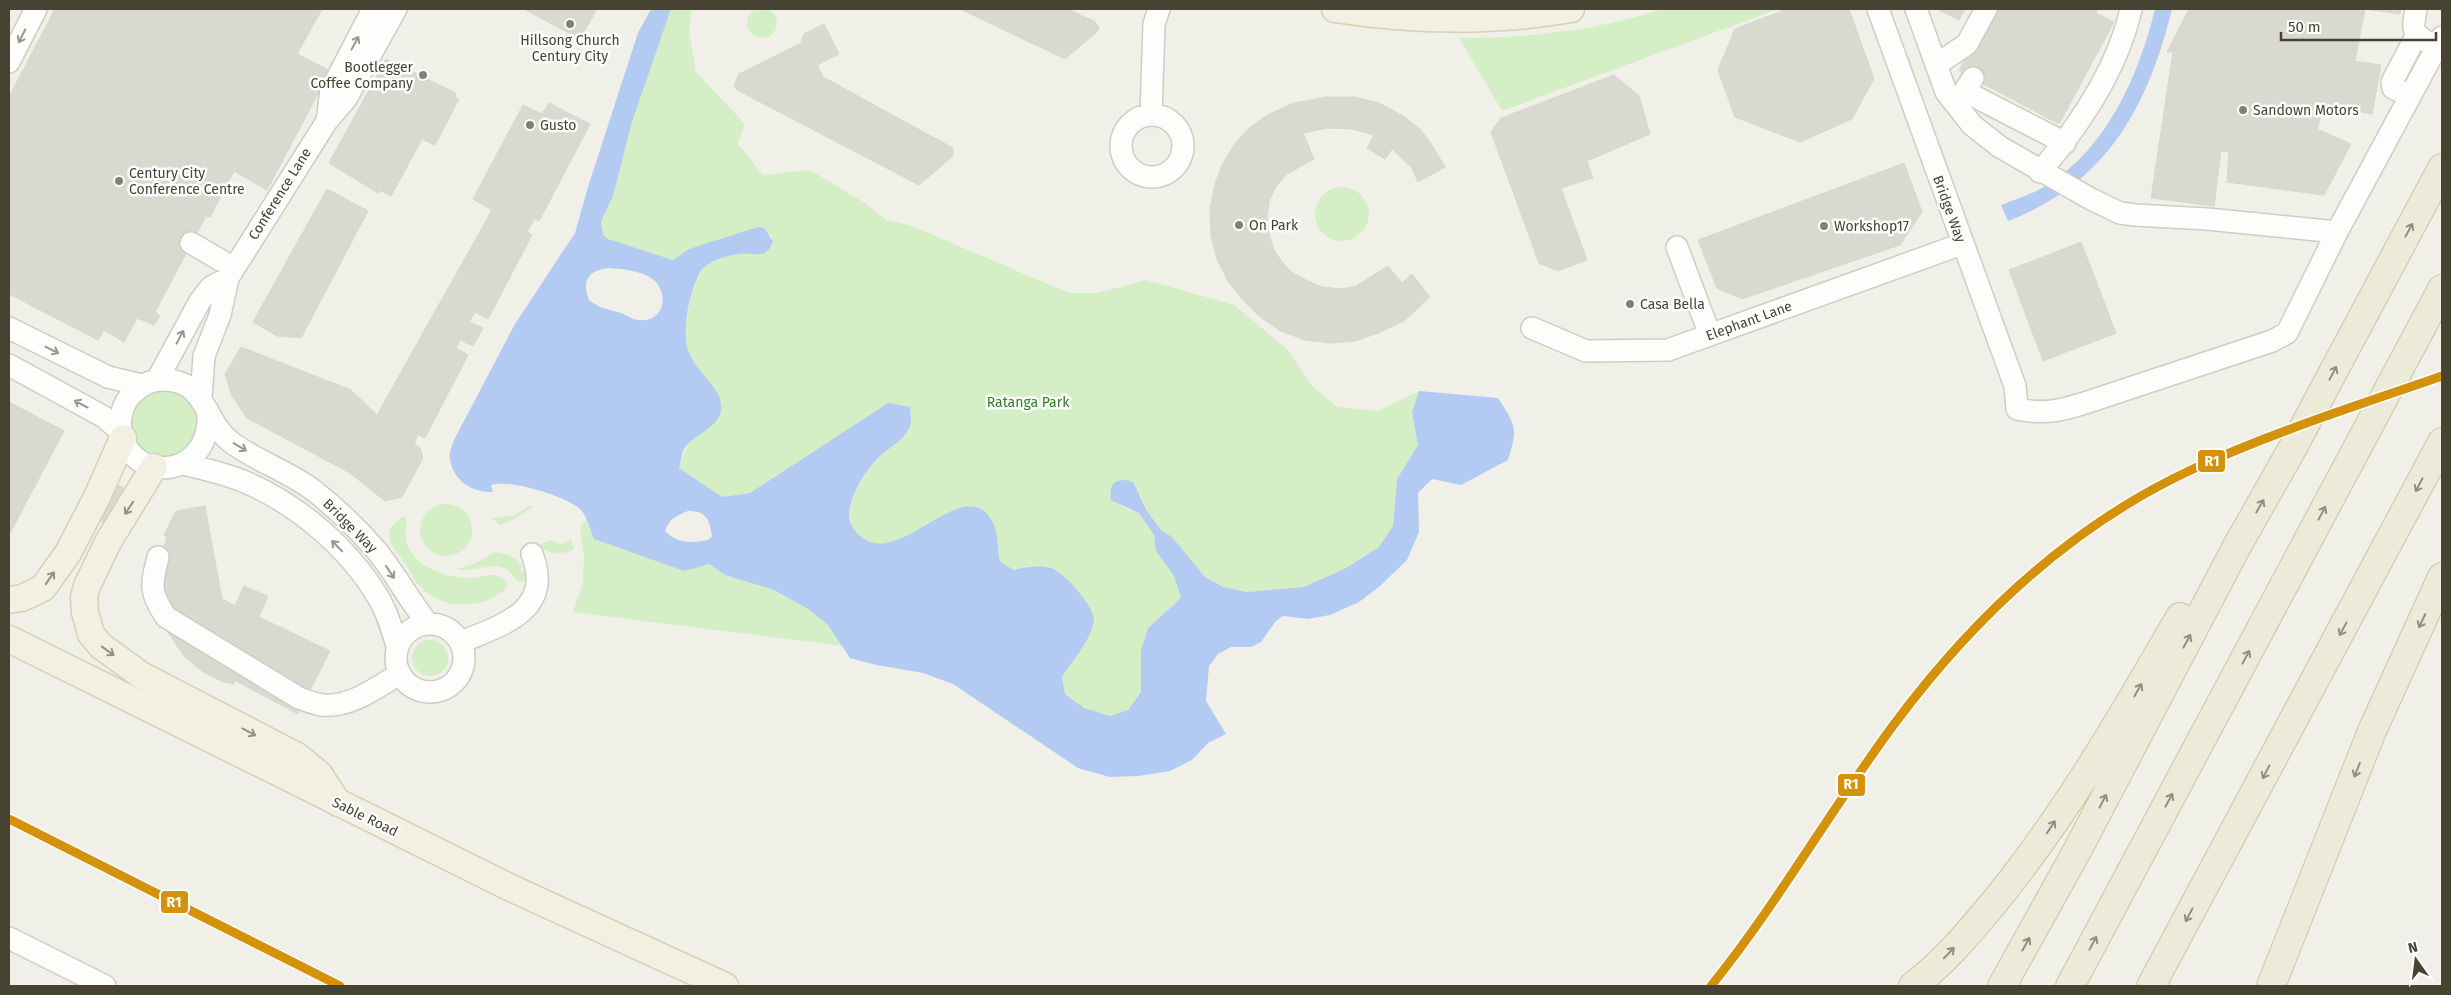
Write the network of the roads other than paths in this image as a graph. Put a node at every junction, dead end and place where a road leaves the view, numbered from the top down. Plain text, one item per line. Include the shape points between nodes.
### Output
1 (36, 9) edge
2 (373, 9) edge
3 (396, 9) edge
4 (1159, 9) edge
5 (1335, 9) edge
6 (1571, 9) edge
7 (1878, 9) edge
8 (1916, 9) edge
9 (1986, 9) edge
10 (2131, 9) edge
11 (2416, 9) edge
12 (2416, 36) junction
13 (2440, 42) edge
14 (9, 62) edge
15 (1936, 65) junction
16 (1973, 78) dead end
17 (2409, 96) junction
18 (1151, 115) dead end
19 (327, 121) junction
20 (2065, 142) junction
21 (2442, 168) edge
22 (2048, 175) junction
23 (2337, 232) junction
24 (191, 243) dead end
25 (1962, 244) junction
26 (1677, 247) dead end
27 (231, 273) junction
28 (2442, 289) edge
29 (9, 328) edge
30 (1532, 328) dead end
31 (1710, 335) junction
32 (9, 365) edge
33 (149, 382) junction
34 (204, 404) junction
35 (122, 435) junction
36 (2442, 442) edge
37 (182, 464) junction
38 (154, 467) junction
39 (2236, 548) junction
40 (532, 554) dead end
41 (158, 557) dead end
42 (2442, 577) edge
43 (9, 600) edge
44 (428, 624) junction
45 (9, 639) edge
46 (460, 642) junction
47 (398, 646) junction
48 (399, 674) junction
49 (338, 803) junction
50 (9, 938) edge
51 (105, 986) edge
52 (726, 986) edge
53 (1913, 986) edge
54 (2002, 986) edge
55 (2070, 986) edge
56 (2151, 986) edge
57 (2271, 986) edge

1 -> 14 lane
19 -> 2 lane, Conference Lane via 331,90
3 - 19 lane, Conference Lane via 346,99
4 - 18 lane via 1154,24
5 - 6 main road via 1411,16 1490,18
7 - 25 lane, Bridge Way
8 - 15 lane
9 - 15 lane via 1967,44
10 - 20 lane via 2122,39 2102,81
11 - 12 lane via 2413,28
12 - 13 lane
12 - 17 lane via 2392,82 2393,88
13 - 17 lane
15 - 22 lane via 1946,92 1972,125 2000,147
16 - 20 lane via 1966,92
17 - 23 lane
19 - 27 lane, Conference Lane
20 - 22 lane
39 -> 21 highway
22 - 23 lane via 2120,213
23 - 25 lane, Bridge Way via 2287,333 2061,410 2036,413 2017,409 2015,386
24 - 27 lane
25 - 31 lane, Elephant Lane
26 - 31 lane
33 -> 27 lane, Conference Lane via 200,301 216,282
27 - 34 lane, Conference Lane via 220,315 204,356
55 -> 28 highway
29 -> 33 lane, Bridge Way via 108,377
30 - 31 lane, Elephant Lane via 1586,351 1668,350
35 -> 32 lane via 104,417
33 - 34 lane, Bridge Way via 173,380 189,386
33 - 35 lane via 131,394 124,405 120,418
34 - 37 lane via 209,427 205,442 196,455
34 -> 44 lane, Bridge Way via 230,441 311,489 342,514 376,550
35 - 38 lane via 130,451
43 -> 35 main road via 43,588 68,553
36 -> 56 highway
37 - 38 lane, Bridge Way via 169,468
47 -> 37 lane, Bridge Way via 378,597 358,568 325,534 297,511 246,482
38 -> 49 main road via 108,542 87,586 85,612 91,634 101,646 141,675 296,756 319,774
53 -> 39 highway via 1974,926 2036,850 2116,727 2193,594
54 -> 39 highway via 2077,851
40 - 46 lane via 539,586 530,603 510,622
41 - 48 lane via 152,579 154,598 166,617 299,698 321,705 340,704 365,695
42 -> 57 highway via 2372,731
44 - 46 lane via 445,627
44 - 47 lane via 412,628
45 - 49 main road, Sable Road
46 - 48 lane via 464,653 462,670 453,684 444,690 421,692 410,687
47 - 48 lane via 395,657
49 - 52 main road, Sable Road via 510,888
50 - 51 lane

